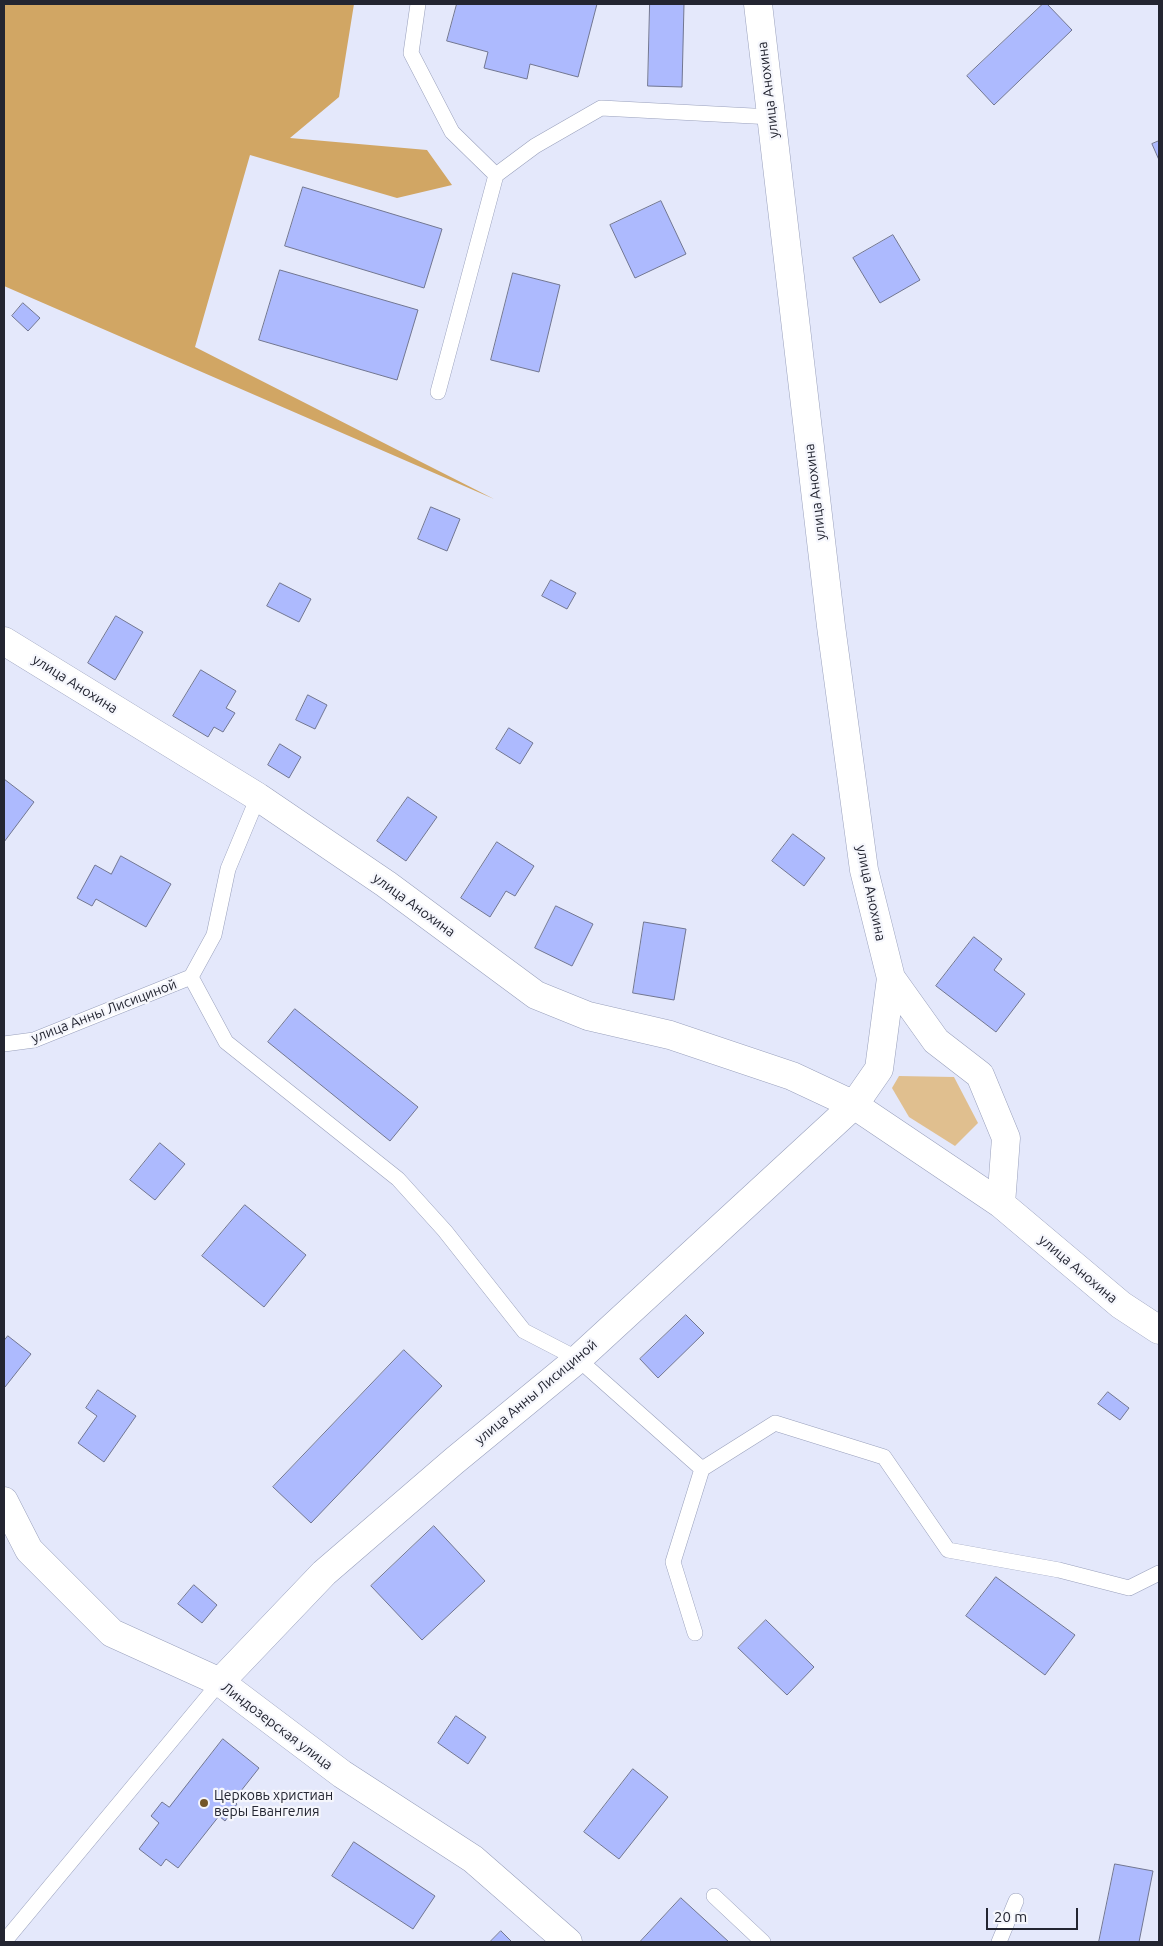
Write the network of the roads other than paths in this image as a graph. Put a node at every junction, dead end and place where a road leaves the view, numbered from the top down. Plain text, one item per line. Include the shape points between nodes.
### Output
1 (418, 4) edge
2 (758, 4) edge
3 (772, 118) junction
4 (496, 175) junction
5 (438, 392) dead end
6 (4, 641) edge
7 (258, 797) junction
8 (191, 977) junction
9 (891, 978) junction
10 (4, 1044) edge
11 (854, 1104) junction
12 (1001, 1204) junction
13 (1159, 1330) edge
14 (578, 1359) junction
15 (702, 1469) junction
16 (4, 1501) edge
17 (1159, 1574) edge
18 (695, 1633) dead end
19 (220, 1682) junction
20 (714, 1896) dead end
21 (1016, 1901) dead end
22 (4, 1942) edge
23 (568, 1942) edge
24 (764, 1942) edge
25 (999, 1942) edge

1 - 4 lane via 411,54 452,132
2 - 3 street, улица Анохина
3 - 4 lane via 601,108 535,146
3 - 9 street, улица Анохина via 831,626 864,870
4 - 5 lane
6 - 7 street, улица Анохина
7 - 8 lane, улица Анны Лисициной via 228,869 214,935
7 - 11 street, улица Анохина via 386,884 536,995 588,1016 670,1035 792,1076
8 - 10 lane, улица Анны Лисициной via 34,1040
8 - 14 lane via 226,1042 398,1179 445,1230 524,1331
9 - 11 street, улица Анохина via 879,1068
9 - 12 street, улица Анохина via 936,1041 980,1075 1006,1138
11 - 12 street, улица Анохина
11 - 14 street, улица Анны Лисициной
12 - 13 street, улица Анохина via 1121,1305
14 - 15 lane
14 - 19 street, улица Анны Лисициной via 324,1573
15 - 17 lane via 775,1423 884,1457 948,1550 1059,1570 1129,1588
15 - 18 lane via 673,1562
16 - 19 street, Линдозерская улица via 29,1550 112,1633
19 - 22 lane
19 - 23 street, Линдозерская улица via 342,1774 473,1859
20 - 24 lane
21 - 25 lane

